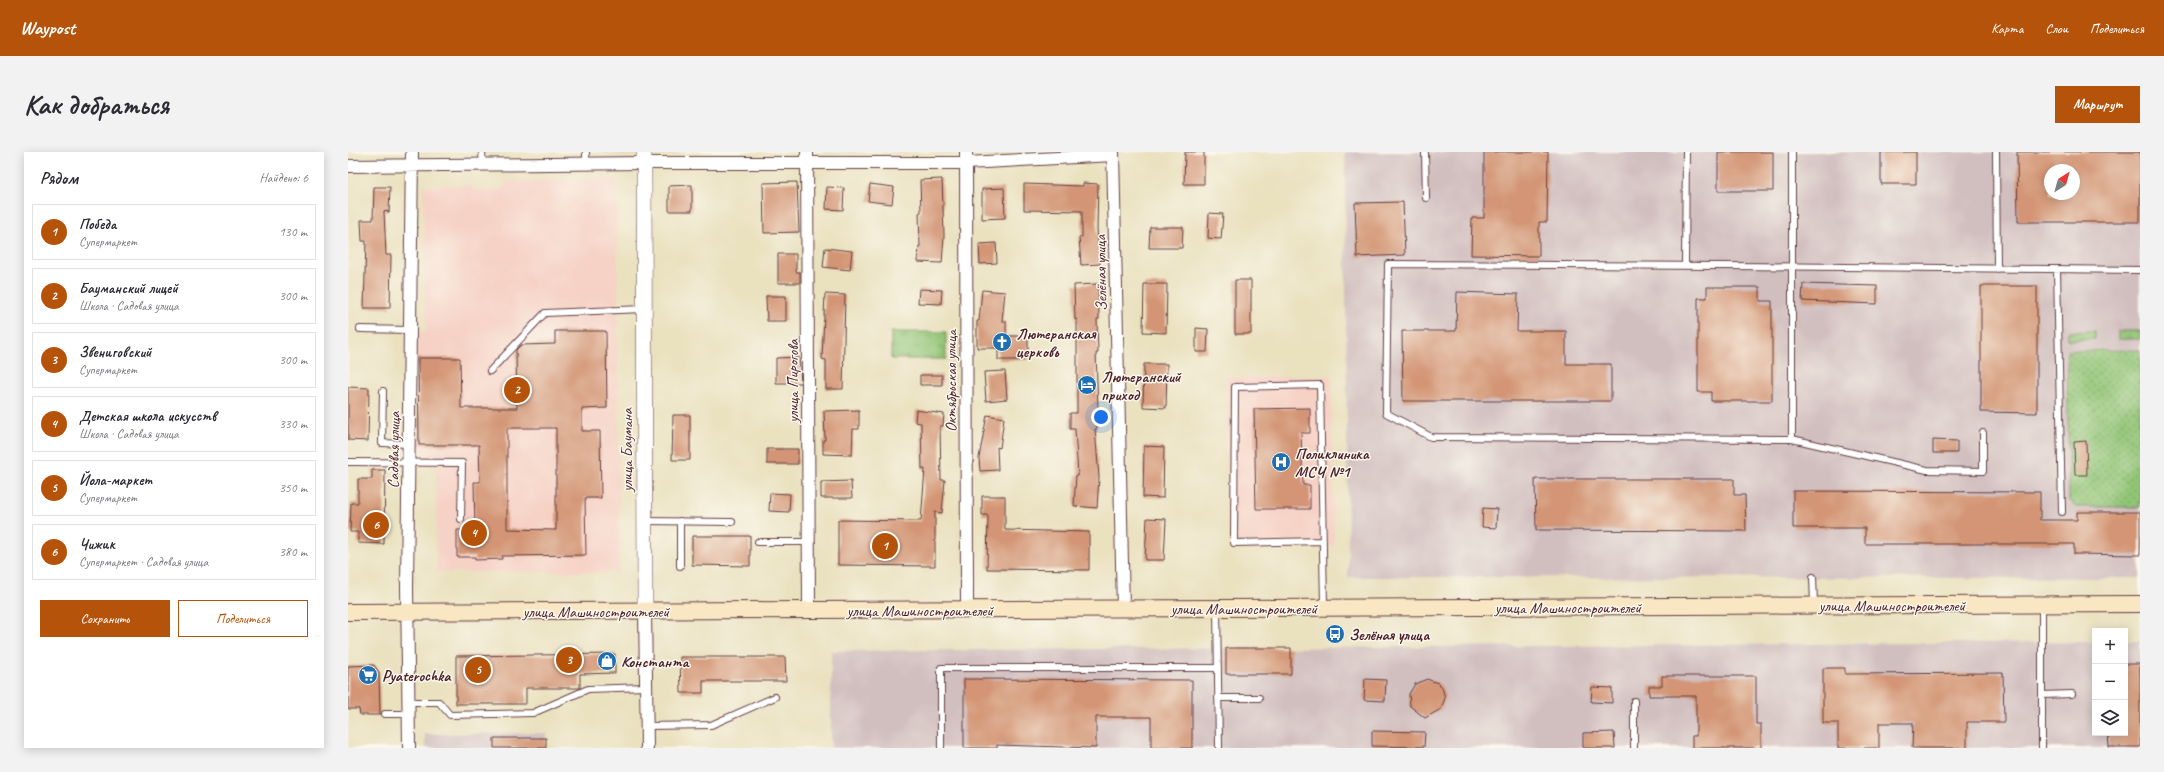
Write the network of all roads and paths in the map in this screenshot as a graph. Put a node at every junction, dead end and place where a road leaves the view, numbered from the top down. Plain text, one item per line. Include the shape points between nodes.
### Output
1 (412, 152) edge
2 (482, 152) edge
3 (1425, 152) edge
4 (1686, 152) edge
5 (1792, 152) edge
6 (1996, 152) edge
7 (1113, 154) edge
8 (807, 157) edge
9 (966, 157) edge
10 (586, 158) edge
11 (644, 158) edge
12 (483, 165) junction
13 (348, 166) edge
14 (412, 166) junction
15 (1426, 198) dead end
16 (1685, 266) junction
17 (1792, 267) junction
18 (1996, 269) junction
19 (2056, 269) junction
20 (2140, 270) edge
21 (644, 309) junction
22 (360, 330) dead end
23 (410, 330) junction
24 (490, 371) dead end
25 (383, 392) dead end
26 (1983, 433) dead end
27 (1792, 439) junction
28 (409, 444) junction
29 (348, 462) edge
30 (409, 462) junction
31 (2062, 512) dead end
32 (461, 519) dead end
33 (644, 521) junction
34 (680, 521) junction
35 (732, 522) dead end
36 (1323, 541) junction
37 (758, 542) dead end
38 (809, 542) junction
39 (680, 566) dead end
40 (1813, 578) dead end
41 (2140, 604) edge
42 (2042, 605) junction
43 (1814, 606) junction
44 (1217, 608) junction
45 (1324, 608) junction
46 (967, 609) junction
47 (1123, 609) junction
48 (809, 610) junction
49 (408, 611) junction
50 (644, 611) junction
51 (348, 612) edge
52 (1218, 668) junction
53 (646, 687) junction
54 (2072, 694) dead end
55 (2042, 695) junction
56 (775, 697) dead end
57 (1218, 698) junction
58 (1259, 698) dead end
59 (1634, 701) dead end
60 (408, 708) junction
61 (385, 714) dead end
62 (646, 726) junction
63 (409, 748) edge
64 (647, 748) edge
65 (941, 748) edge
66 (1219, 748) edge
67 (1634, 748) edge
68 (2042, 748) edge

1 - 14 street, Садовая улица
2 - 12 lane
3 - 15 lane
4 - 16 lane
5 - 17 lane
6 - 18 lane
7 - 9 street
7 - 47 street, Зелёная улица
8 - 9 street
8 - 11 street
8 - 38 street, улица Пирогова
9 - 46 street, Октябрьская улица
10 - 11 street
10 - 12 street
11 - 21 street, улица Баумана
12 - 14 street
13 - 14 street
14 - 23 street, Садовая улица
16 - 17 lane
16 - 27 lane via 1388,264 1386,413 1431,437
17 - 18 lane
17 - 27 lane
18 - 19 lane
19 - 20 lane
19 - 31 lane
21 - 24 lane via 545,313
21 - 33 street, улица Баумана
22 - 23 lane
23 - 28 street, Садовая улица
25 - 28 lane via 382,443
26 - 27 lane via 1983,470 1928,470
28 - 30 street, Садовая улица
29 - 30 lane
30 - 32 lane via 462,463
30 - 49 street, Садовая улица
33 - 34 lane
33 - 50 street, улица Баумана
34 - 35 lane
34 - 39 lane
36 - 36 lane via 1320,385 1235,387 1234,543
36 - 45 lane
37 - 38 lane
38 - 48 street, улица Пирогова
40 - 43 lane
41 - 42 main road, улица Машиностроителей
42 - 43 main road, улица Машиностроителей
42 - 55 lane
43 - 45 main road, улица Машиностроителей
44 - 45 main road, улица Машиностроителей
44 - 47 main road, улица Машиностроителей
44 - 52 lane
46 - 47 main road, улица Машиностроителей
46 - 48 main road, улица Машиностроителей
48 - 50 main road, улица Машиностроителей
49 - 50 main road, улица Машиностроителей
49 - 51 main road, улица Машиностроителей
49 - 60 street, Садовая улица
50 - 53 street, улица Баумана
52 - 57 lane
52 - 65 lane via 941,668
53 - 60 lane via 588,689 532,713 450,715 439,702
53 - 62 street, улица Баумана
54 - 55 lane
55 - 68 lane
56 - 62 lane via 711,725
57 - 58 lane
57 - 66 lane
59 - 67 lane
60 - 61 lane
60 - 63 street, Садовая улица
62 - 64 street, улица Баумана

